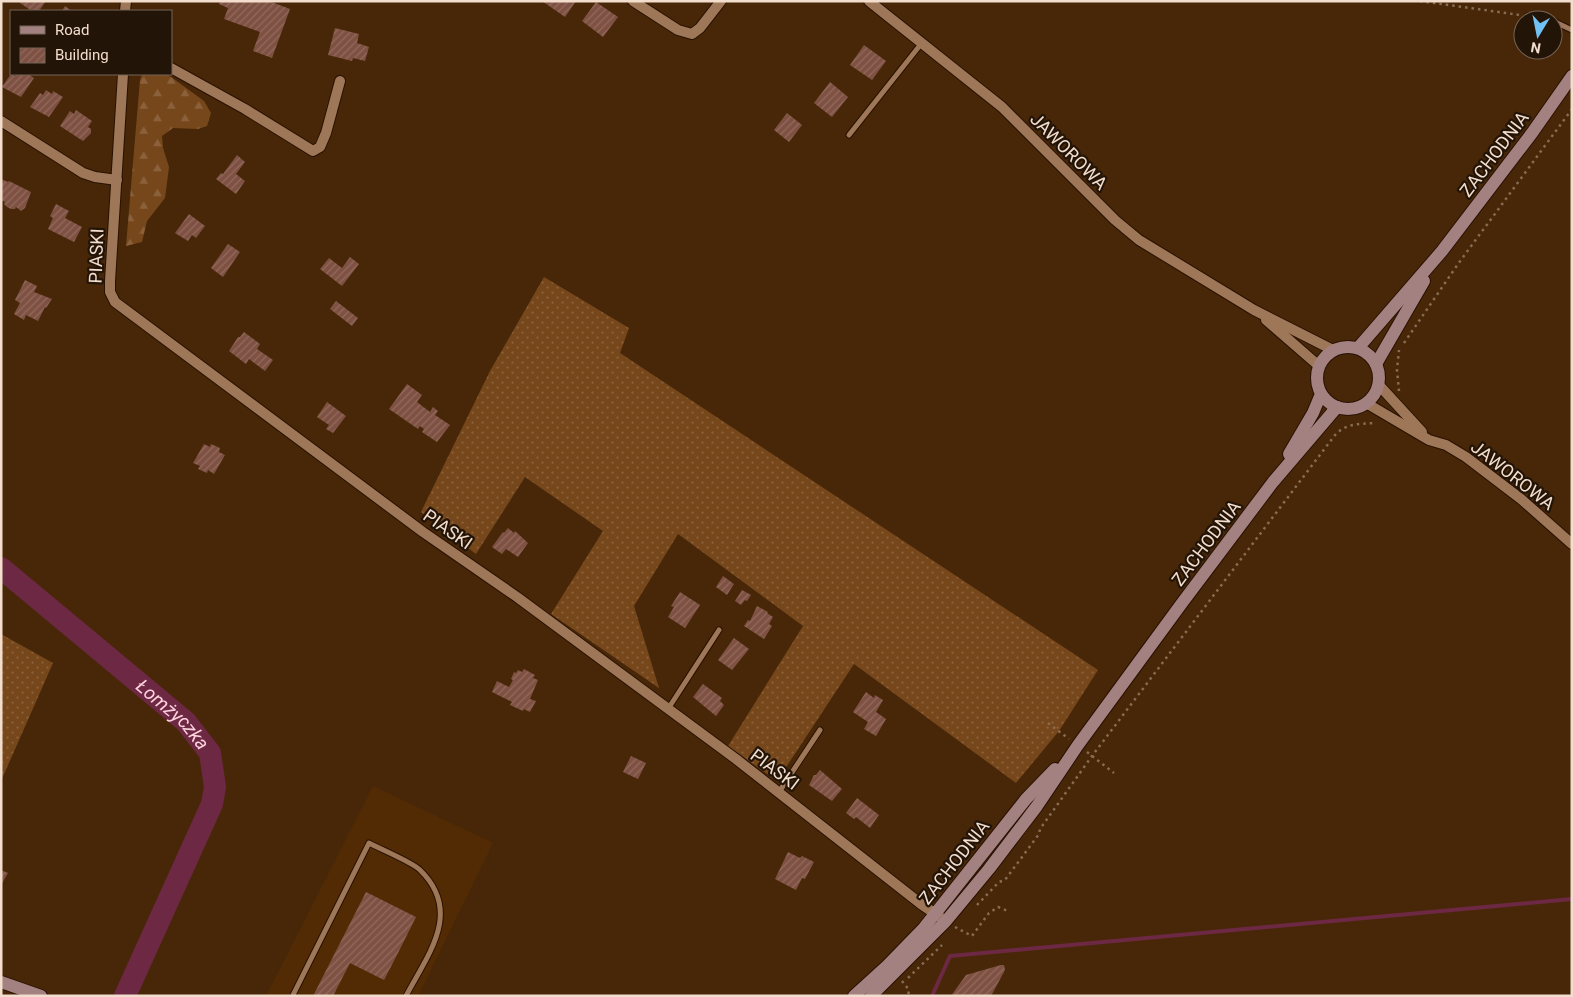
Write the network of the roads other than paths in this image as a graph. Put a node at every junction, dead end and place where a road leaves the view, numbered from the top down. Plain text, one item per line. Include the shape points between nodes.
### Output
1 (633, 1) edge
2 (721, 1) edge
3 (869, 1) edge
4 (921, 44) junction
5 (172, 69) edge
6 (123, 75) edge
7 (1572, 76) edge
8 (340, 81) dead end
9 (1, 121) edge
10 (849, 135) dead end
11 (116, 180) junction
12 (1442, 251) junction
13 (1254, 310) junction
14 (1358, 348) junction
15 (1333, 350) junction
16 (1376, 364) junction
17 (1319, 366) junction
18 (1378, 384) junction
19 (1321, 394) junction
20 (1366, 403) junction
21 (1337, 407) junction
22 (1429, 440) junction
23 (1273, 482) junction
24 (1572, 544) edge
25 (719, 630) dead end
26 (668, 710) junction
27 (820, 730) dead end
28 (778, 792) junction
29 (940, 917) junction
30 (1, 982) edge
31 (41, 996) edge
32 (294, 996) edge
33 (406, 996) edge
34 (854, 996) edge
35 (871, 996) edge

1 - 2 street via 678,30 692,34
3 - 4 street, JAWOROWA
4 - 10 lane
4 - 13 street, JAWOROWA via 1002,107 1139,240
5 - 8 street via 313,151 320,147 326,133
6 - 11 street, PIASKI
7 - 12 main road, ZACHODNIA
9 - 11 street via 83,173
11 - 26 street, PIASKI via 110,281 110,292 115,302
12 - 14 main road, ZACHODNIA
12 - 16 main road, ZACHODNIA
13 - 15 street, JAWOROWA
13 - 17 street, JAWOROWA
14 - 15 main road
14 - 16 main road
15 - 17 main road
16 - 18 main road
17 - 19 main road via 1317,386
18 - 20 main road
18 - 22 street, JAWOROWA
19 - 21 main road
19 - 23 main road, ZACHODNIA
20 - 21 main road via 1357,408
20 - 22 street, JAWOROWA
21 - 23 main road, ZACHODNIA
22 - 24 street, JAWOROWA via 1446,445 1466,457
23 - 29 main road, ZACHODNIA via 1078,745 1026,799
25 - 26 lane
26 - 28 street, PIASKI
27 - 28 lane
28 - 29 street, PIASKI
29 - 34 main road, ZACHODNIA
29 - 35 main road, ZACHODNIA
30 - 31 main road
32 - 33 lane via 369,843 420,869 437,893 442,916 438,936

